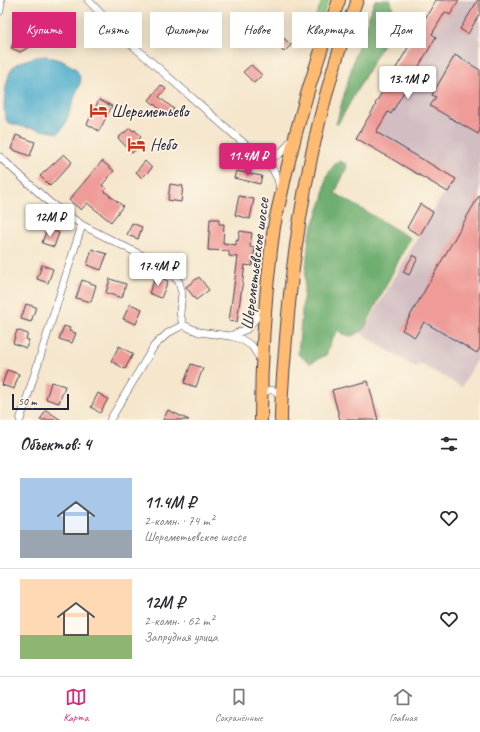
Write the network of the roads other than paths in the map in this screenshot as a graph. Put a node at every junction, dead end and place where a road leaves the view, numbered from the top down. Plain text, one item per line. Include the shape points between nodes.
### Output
1 (1, 0) edge
2 (88, 0) edge
3 (339, 0) edge
4 (357, 0) edge
5 (0, 11) edge
6 (294, 136) junction
7 (0, 157) edge
8 (261, 159) junction
9 (281, 195) junction
10 (82, 225) junction
11 (265, 307) junction
12 (183, 325) junction
13 (230, 336) junction
14 (261, 360) junction
15 (261, 400) junction
16 (281, 402) junction
17 (20, 420) edge
18 (110, 420) edge
19 (261, 420) edge
20 (281, 420) edge

1 - 5 street
2 - 8 street via 123,37
3 - 6 main road, Шереметьевское шоссе via 309,84
4 - 16 main road via 327,88 304,191 289,303
6 - 8 street via 279,154
6 - 9 main road, Шереметьевское шоссе
7 - 10 street via 49,202
8 - 9 street via 272,168 278,179
9 - 11 main road, Шереметьевское шоссе via 274,228
10 - 12 street via 170,272 179,282 182,293 180,313
10 - 17 street
11 - 13 street via 247,329
11 - 14 main road, Шереметьевское шоссе
12 - 13 street via 198,332
12 - 18 street via 168,333 154,346
13 - 14 street via 247,342
14 - 15 main road, Шереметьевское шоссе
15 - 16 street via 265,392 274,390 281,397
15 - 19 main road, Шереметьевское шоссе
16 - 20 main road

